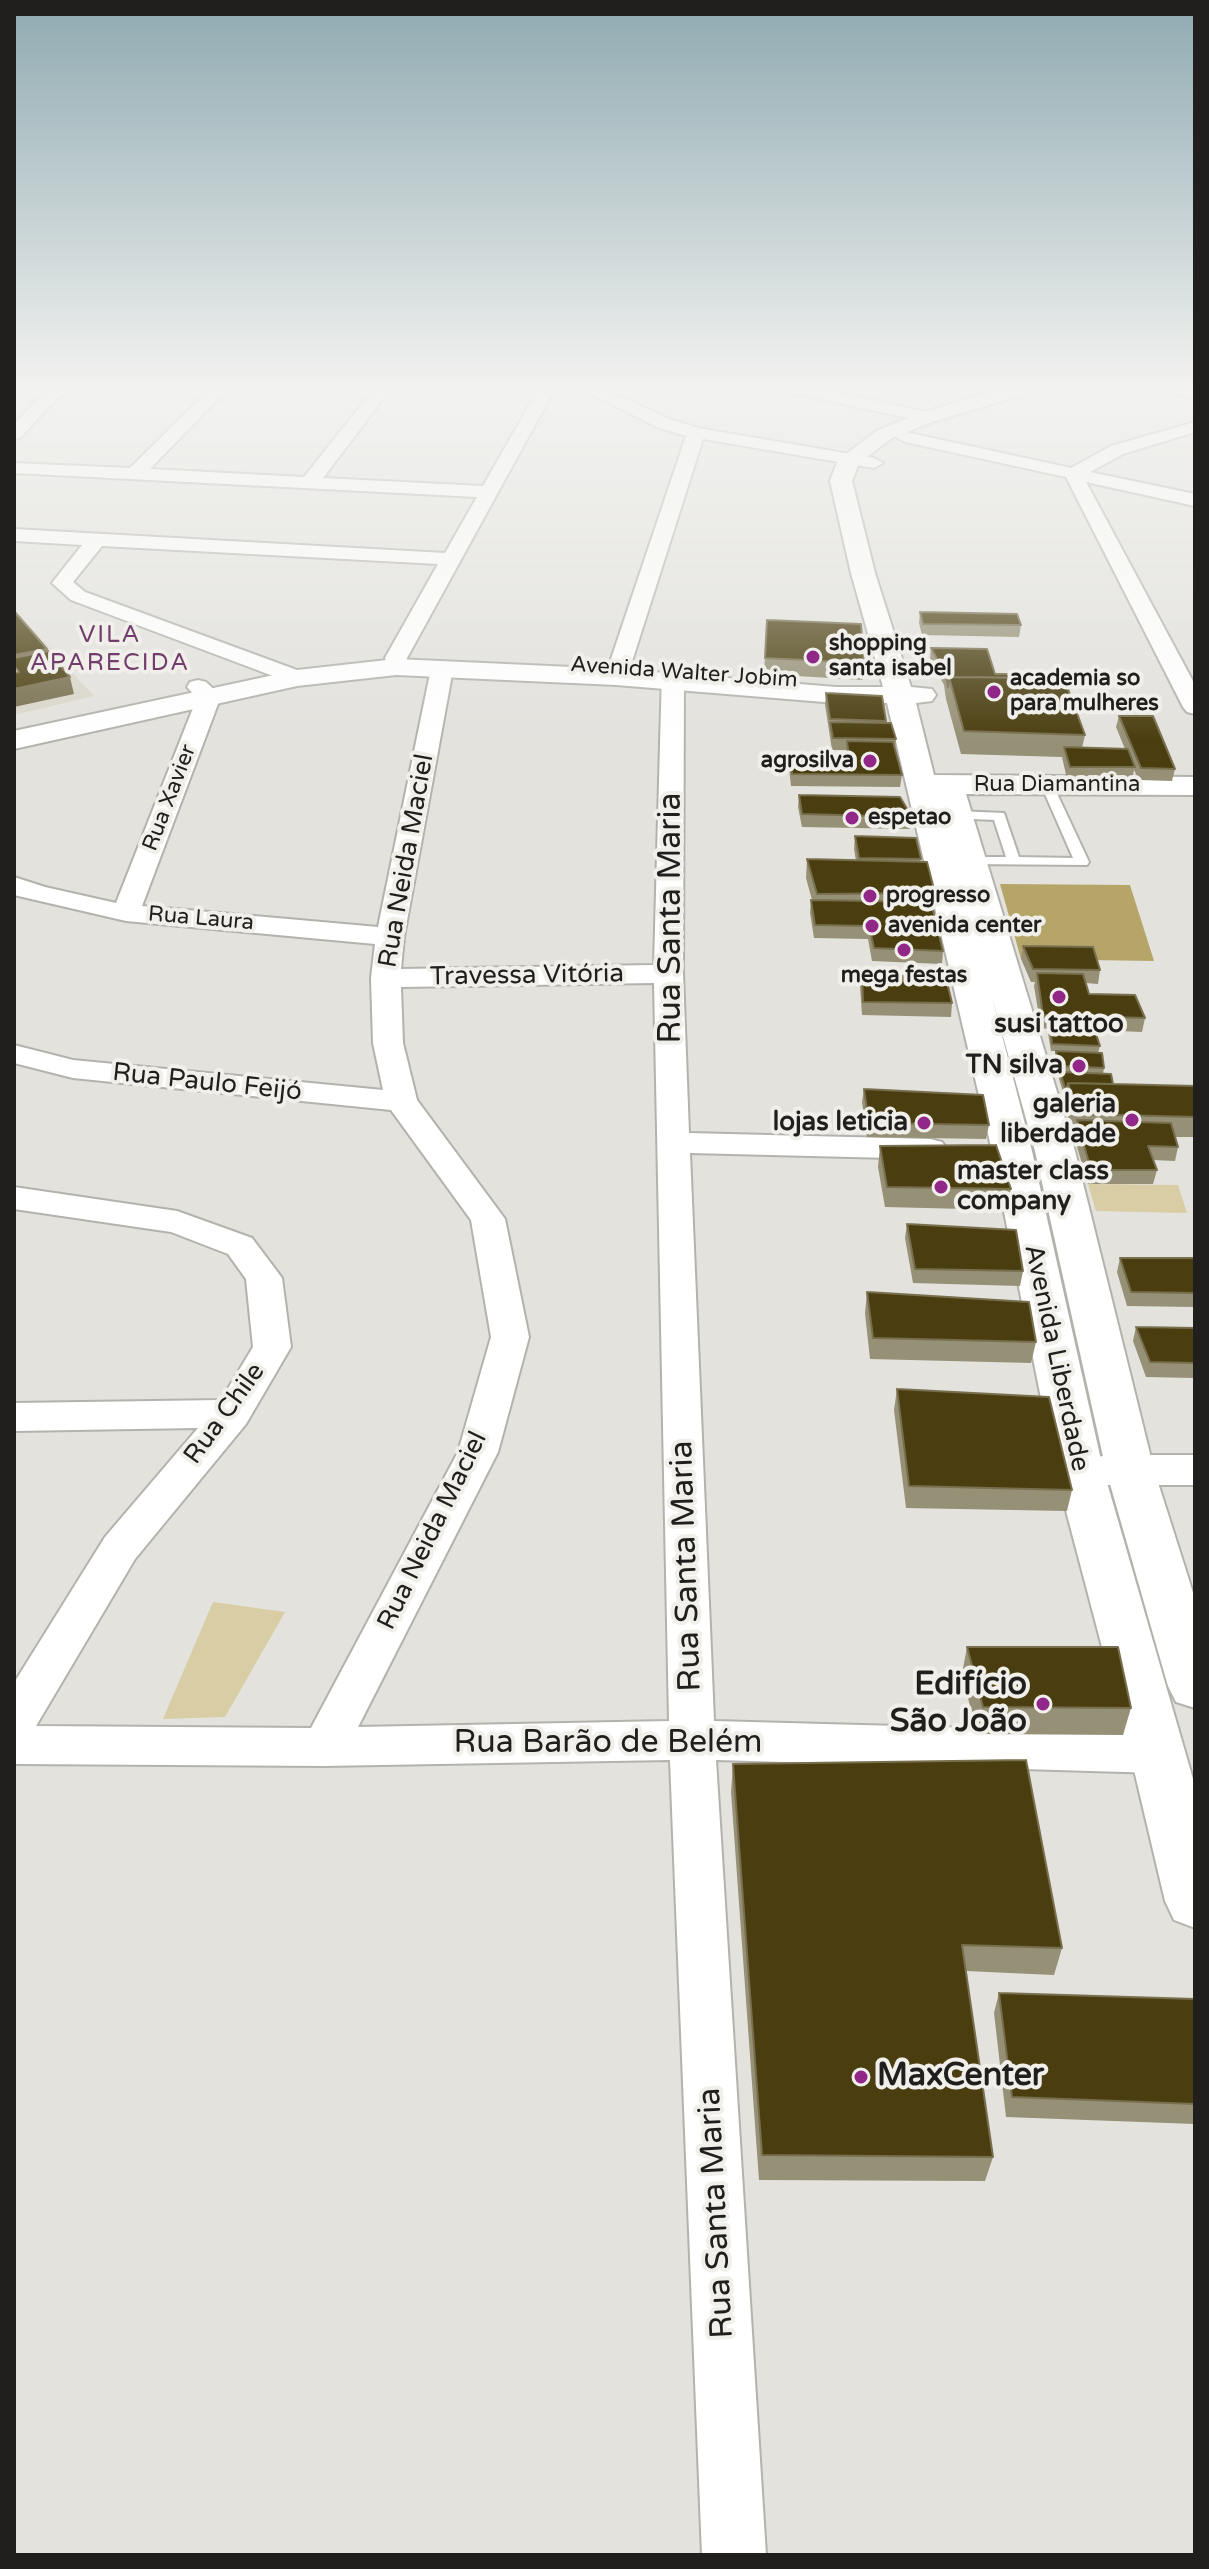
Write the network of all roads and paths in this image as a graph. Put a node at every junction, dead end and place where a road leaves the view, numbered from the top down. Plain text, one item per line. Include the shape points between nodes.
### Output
1 (484, 503) edge
2 (673, 503) edge
3 (849, 503) edge
4 (1088, 503) edge
5 (14, 535) edge
6 (96, 540) junction
7 (450, 559) junction
8 (396, 663) junction
9 (442, 669) junction
10 (617, 672) junction
11 (287, 675) junction
12 (673, 677) junction
13 (204, 692) junction
14 (910, 695) junction
15 (1195, 707) edge
16 (14, 727) edge
17 (14, 740) edge
18 (1047, 785) junction
19 (1195, 786) edge
20 (941, 795) junction
21 (970, 861) junction
22 (1014, 861) junction
23 (14, 885) edge
24 (126, 913) junction
25 (390, 937) junction
26 (668, 974) junction
27 (386, 978) junction
28 (14, 1054) edge
29 (401, 1101) junction
30 (676, 1143) junction
31 (986, 1151) junction
32 (1055, 1151) junction
33 (14, 1198) edge
34 (232, 1414) junction
35 (14, 1417) edge
36 (1079, 1469) junction
37 (1130, 1470) junction
38 (1195, 1470) edge
39 (1195, 1686) edge
40 (14, 1722) edge
41 (692, 1740) junction
42 (14, 1745) edge
43 (324, 1747) junction
44 (1177, 1765) edge
45 (1195, 1901) edge
46 (734, 2555) edge

1 - 7 street
2 - 10 street
3 - 14 main road, Avenida Liberdade via 895,631
4 - 15 street
5 - 6 street
6 - 7 street
6 - 11 street via 62,583 78,596
7 - 8 street
8 - 9 main road, Avenida Walter Jobim
8 - 10 main road, Avenida Walter Jobim
8 - 11 main road, Avenida Walter Jobim
9 - 10 main road, Avenida Walter Jobim
9 - 25 street, Rua Neida Maciel
10 - 12 main road, Avenida Walter Jobim
11 - 13 main road, Avenida Walter Jobim
12 - 14 main road, Avenida Walter Jobim via 836,695
12 - 26 street, Rua Santa Maria
13 - 16 main road, Avenida Walter Jobim
13 - 17 main road, Avenida Walter Jobim
13 - 24 street, Rua Xavier
14 - 20 main road, Avenida Liberdade
18 - 19 main road, Rua Diamantina
18 - 20 main road, Rua Diamantina
18 - 22 lane via 1082,862
20 - 21 main road, Avenida Liberdade
20 - 22 lane via 999,816
20 - 31 main road, Avenida Liberdade
21 - 22 lane
21 - 32 main road, Avenida Liberdade
23 - 24 street, Rua Laura
24 - 25 street, Rua Laura
25 - 27 street, Rua Neida Maciel
26 - 27 street, Travessa Vitória
26 - 30 street, Rua Santa Maria
27 - 29 street, Rua Neida Maciel via 388,1043
28 - 29 street, Rua Paulo Feijó via 73,1069
29 - 43 street, Rua Neida Maciel via 488,1219 510,1337 478,1452
30 - 31 street
30 - 41 street, Rua Santa Maria
31 - 32 street
31 - 36 main road, Avenida Liberdade
32 - 37 main road, Avenida Liberdade
33 - 34 street, Rua Chile via 177,1222 240,1246 264,1278 272,1347
34 - 35 street
34 - 40 street, Rua Chile via 120,1548
36 - 37 street
36 - 44 main road, Avenida Liberdade
37 - 38 street
37 - 39 main road, Avenida Liberdade
41 - 43 street, Rua Barão de Belém
41 - 44 street, Rua Barão de Belém
41 - 46 street, Rua Santa Maria
42 - 43 street, Rua Barão de Belém
44 - 45 main road, Avenida Liberdade

